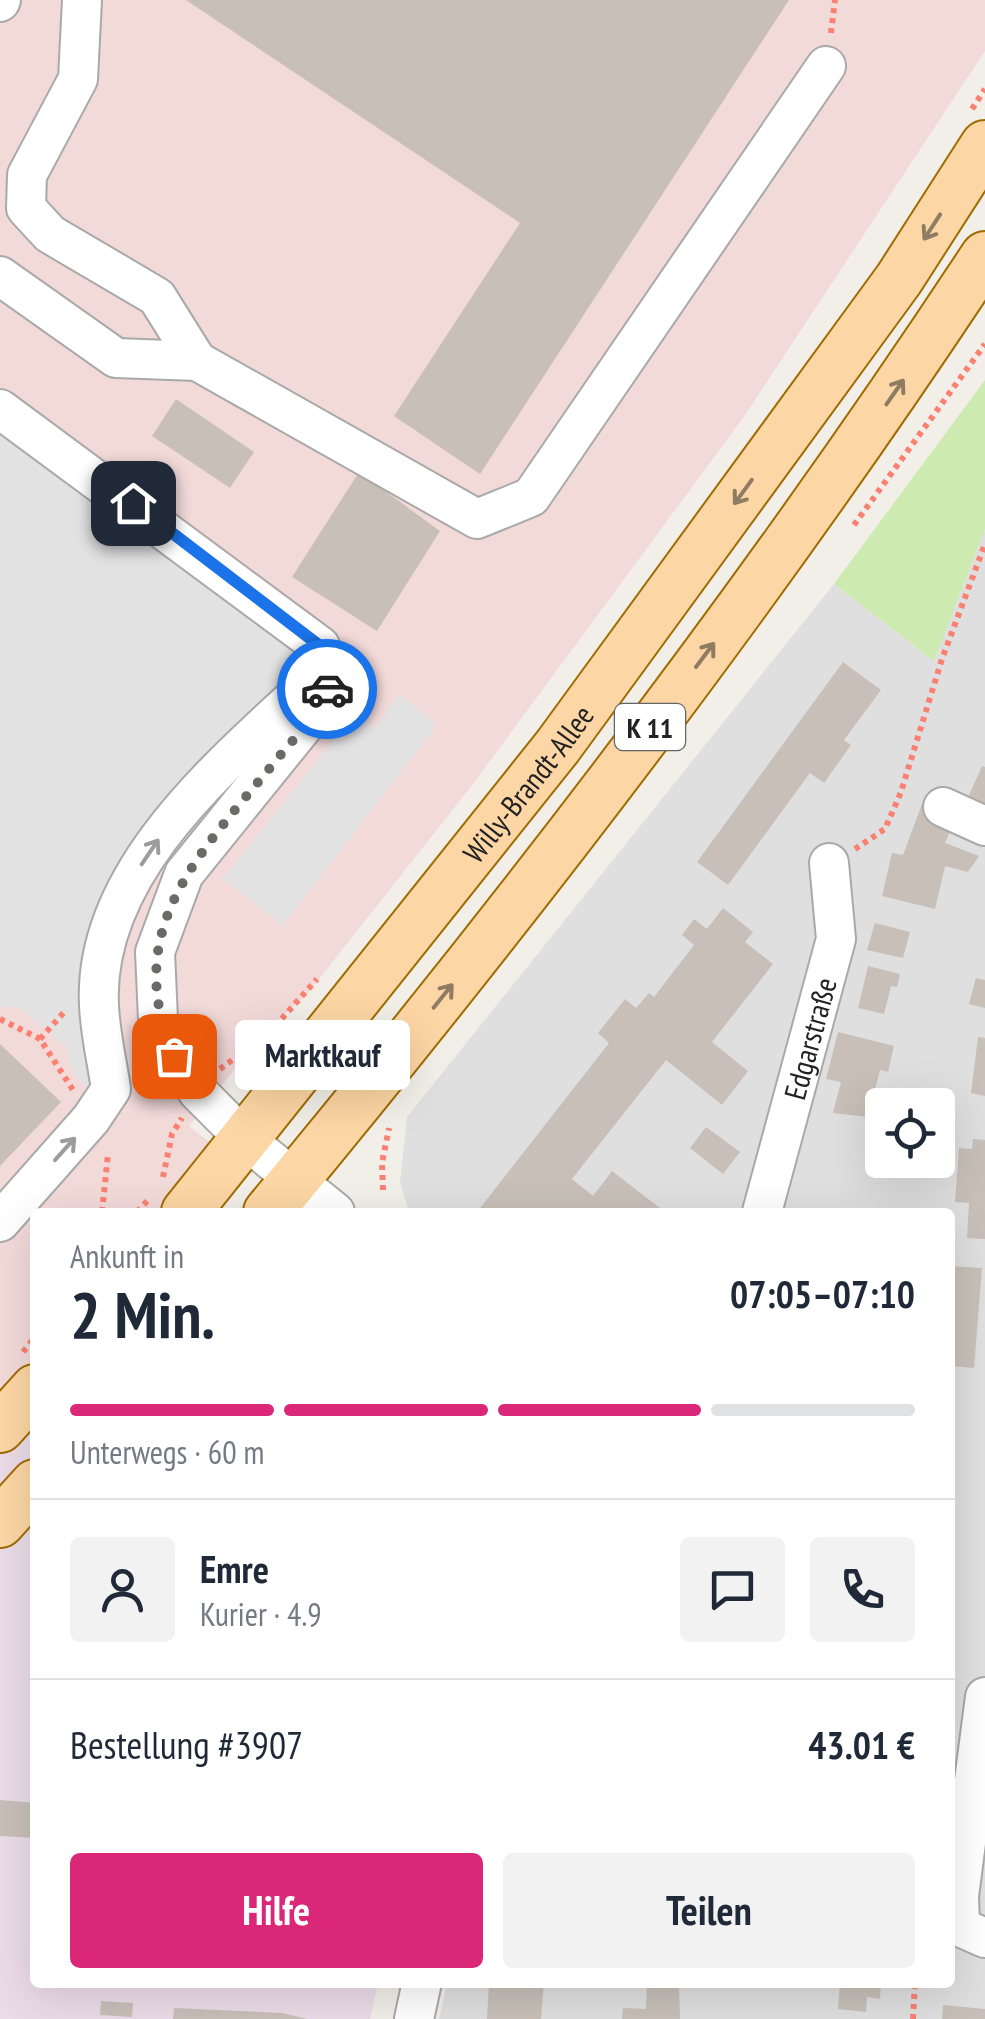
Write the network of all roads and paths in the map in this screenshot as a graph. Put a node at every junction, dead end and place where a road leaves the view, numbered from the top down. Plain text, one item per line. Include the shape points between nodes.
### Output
1 (82, 0) edge
2 (826, 66) dead end
3 (985, 145) edge
4 (985, 256) edge
5 (0, 276) edge
6 (197, 361) junction
7 (0, 409) edge
8 (985, 544) edge
9 (329, 666) junction
10 (943, 807) dead end
11 (985, 826) edge
12 (829, 863) joint
13 (70, 1006) dead end
14 (0, 1019) edge
15 (40, 1039) junction
16 (55, 1062) dead end
17 (246, 1140) junction
18 (281, 1197) edge
19 (189, 1208) edge
20 (321, 1208) edge
21 (763, 1208) edge
22 (0, 1222) edge
23 (30, 1395) edge
24 (0, 1428) edge
25 (30, 1490) edge
26 (0, 1523) edge
27 (984, 1704) edge
28 (985, 1938) edge
29 (421, 1988) edge
30 (915, 1988) edge
31 (414, 2019) edge
32 (913, 2019) edge

1 - 6 street via 78,79 27,175 26,208 50,234 157,297
2 - 6 street via 532,497 477,520
3 -> 17 main road, Willy-Brandt-Allee / K 11 via 898,278 558,746
18 -> 4 main road, Willy-Brandt-Allee / K 11 via 726,627
5 - 6 street via 116,358
7 - 9 street via 320,646
8 - 12 path via 885,829
9 - 17 street via 322,702 184,874 155,952 158,1019 174,1056 198,1092
22 -> 9 street via 111,1089 98,1003 122,897 175,816
10 - 11 street
12 - 21 street, Edgarstraße via 836,938
13 - 15 path
14 - 15 path
15 - 16 path
17 - 18 street
17 - 19 main road, Willy-Brandt-Allee / K 11
18 - 20 street
23 - 24 main road
25 - 26 main road
27 - 28 street via 959,1896 960,1927
29 - 31 street
30 - 32 path

